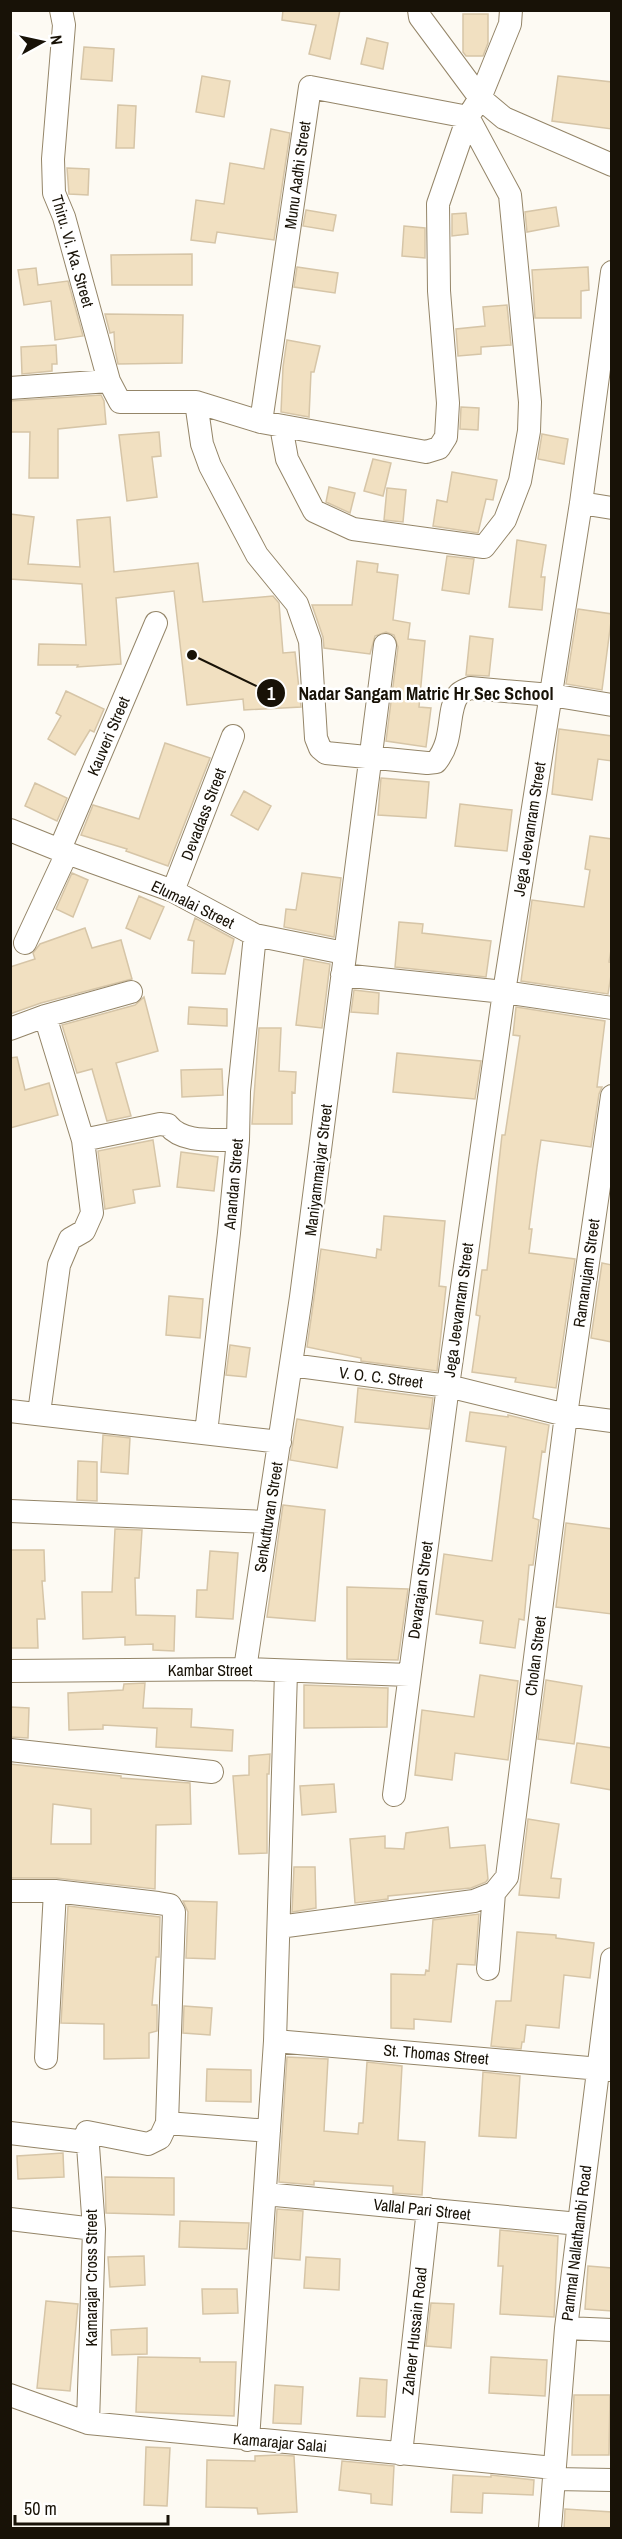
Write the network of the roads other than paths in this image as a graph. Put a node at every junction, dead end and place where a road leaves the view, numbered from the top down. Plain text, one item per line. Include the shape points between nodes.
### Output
1 (62, 10) edge
2 (419, 10) edge
3 (511, 10) edge
4 (480, 98) junction
5 (468, 117) junction
6 (612, 165) edge
7 (612, 272) edge
8 (109, 381) junction
9 (10, 388) edge
10 (196, 402) junction
11 (271, 424) junction
12 (581, 503) junction
13 (612, 508) edge
14 (156, 623) dead end
15 (385, 645) dead end
16 (551, 695) junction
17 (612, 705) edge
18 (233, 736) dead end
19 (370, 758) junction
20 (10, 830) edge
21 (63, 851) junction
22 (173, 891) junction
23 (255, 935) junction
24 (25, 943) dead end
25 (343, 964) junction
26 (131, 992) dead end
27 (504, 992) junction
28 (612, 1008) edge
29 (45, 1016) junction
30 (10, 1029) edge
31 (612, 1096) edge
32 (83, 1140) junction
33 (238, 1140) junction
34 (291, 1365) junction
35 (447, 1386) junction
36 (10, 1411) edge
37 (39, 1413) junction
38 (566, 1415) junction
39 (612, 1421) edge
40 (206, 1433) junction
41 (280, 1442) junction
42 (10, 1511) edge
43 (267, 1522) junction
44 (245, 1669) junction
45 (10, 1671) edge
46 (286, 1672) junction
47 (409, 1675) junction
48 (10, 1750) edge
49 (212, 1772) dead end
50 (394, 1795) dead end
51 (10, 1891) edge
52 (55, 1891) junction
53 (494, 1893) junction
54 (279, 1927) junction
55 (612, 1959) edge
56 (488, 1969) dead end
57 (275, 2041) junction
58 (46, 2058) dead end
59 (605, 2069) edge
60 (167, 2123) junction
61 (269, 2132) junction
62 (10, 2133) edge
63 (86, 2137) junction
64 (265, 2194) junction
65 (428, 2209) junction
66 (10, 2219) edge
67 (579, 2224) junction
68 (94, 2229) junction
69 (566, 2328) junction
70 (612, 2330) edge
71 (10, 2395) edge
72 (88, 2423) junction
73 (248, 2440) junction
74 (400, 2454) junction
75 (554, 2474) junction
76 (612, 2480) edge
77 (550, 2529) edge

1 - 8 street, Thiru. Vi. Ka. Street via 54,193
2 - 4 street
3 - 4 street via 510,24
4 - 5 street
4 - 6 street via 504,117
5 - 11 street, Munu Aadhi Street via 310,87
5 - 11 street via 438,204 439,291 448,403 446,437 439,448 426,452
5 - 11 street via 510,195 526,357 529,431 520,481 504,520 484,548 353,530 314,511
7 - 12 street, Jega Jeevanram Street
8 - 9 street
8 - 10 street via 120,402
10 - 11 street
10 - 19 street via 202,444 210,466 257,555 297,604 310,641 316,738 320,748 326,753
12 - 13 street
12 - 16 street, Jega Jeevanram Street
14 - 21 street, Kauveri Street
15 - 19 street, Maniyammaiyar Street
16 - 17 street
16 - 19 street via 470,688 457,696 448,739 436,762
16 - 27 street, Jega Jeevanram Street
18 - 22 street, Devadass Street
19 - 25 street, Maniyammaiyar Street
20 - 21 street, Elumalai Street
21 - 22 street, Elumalai Street
21 - 24 street, Kauveri Street
22 - 23 street, Elumalai Street
23 - 25 street, Elumalai Street
23 - 33 street, Anandan Street via 239,1091
25 - 27 street, Elumalai Street
25 - 34 street, Maniyammaiyar Street
26 - 29 street
27 - 28 street, Elumalai Street
27 - 35 street, Jega Jeevanram Street
29 - 30 street
29 - 32 street
31 - 38 street, Ramanujam Street
32 - 33 street via 160,1124 184,1137
32 - 37 street via 92,1212 84,1231 70,1239 59,1265
33 - 40 street, Anandan Street
34 - 35 street, V. O. C. Street
34 - 41 street, Senkuttuvan Street
35 - 38 street, V. O. C. Street
35 - 47 street, Devarajan Street
36 - 37 street
37 - 40 street
38 - 39 street, V. O. C. Street
38 - 53 street, Cholan Street via 507,1877
40 - 41 street
41 - 43 street, Senkuttuvan Street
42 - 43 street
43 - 44 street, Senkuttuvan Street
44 - 45 street, Kambar Street
44 - 46 street, Kambar Street
46 - 47 street, Kambar Street
46 - 54 street
47 - 50 street, Devarajan Street
48 - 49 street
51 - 52 street
52 - 58 street
52 - 60 street via 158,1902 172,1907
53 - 54 street via 474,1901
53 - 56 street
54 - 57 street
55 - 59 street, Pammal Nallathambi Road
57 - 59 street, St. Thomas Street
57 - 61 street
59 - 67 street, Pammal Nallathambi Road
60 - 61 street
60 - 63 street via 160,2138 148,2144
61 - 64 street
62 - 63 street
63 - 68 street, Kamarajar Cross Street
64 - 65 street, Vallal Pari Street
64 - 73 street
65 - 67 street, Vallal Pari Street
65 - 74 street, Zaheer Hussain Road
66 - 68 street
67 - 69 street, Pammal Nallathambi Road
68 - 72 street, Kamarajar Cross Street
69 - 70 street
69 - 75 street, Pammal Nallathambi Road
71 - 72 street, Kamarajar Salai
72 - 73 street, Kamarajar Salai
73 - 74 street, Kamarajar Salai
74 - 75 street, Kamarajar Salai
75 - 76 street, Kamarajar Salai
75 - 77 street, Pammal Nallathambi Road

